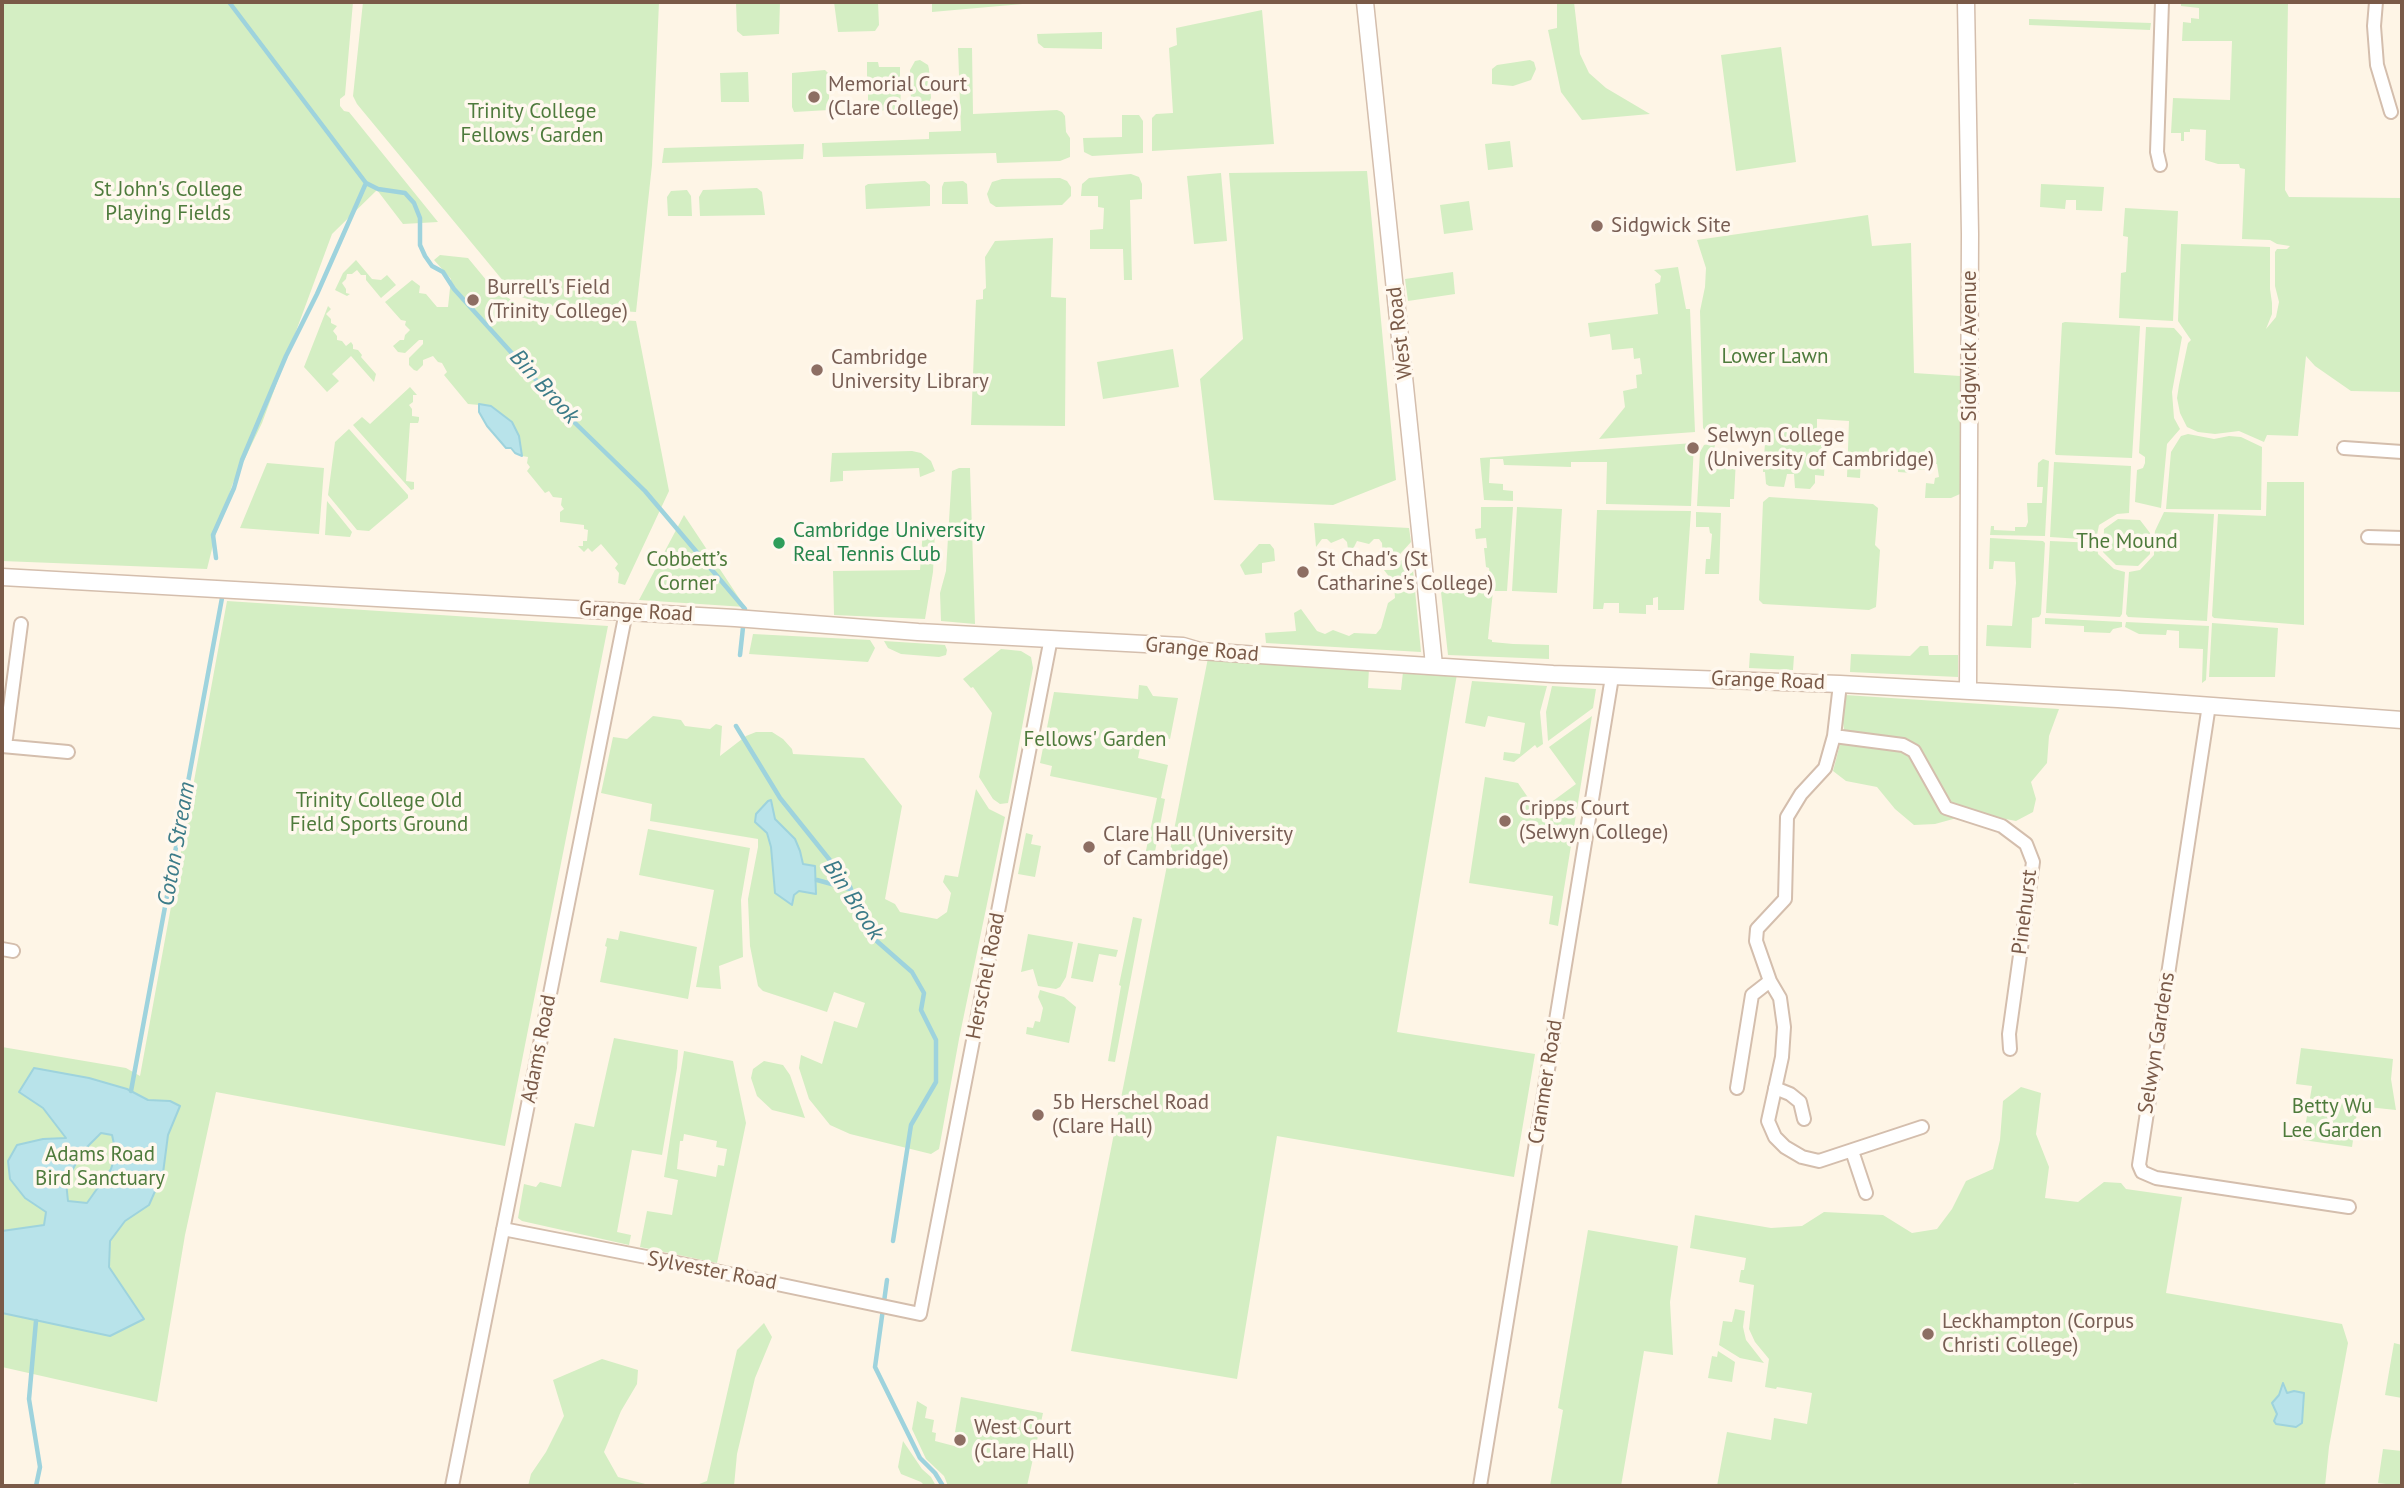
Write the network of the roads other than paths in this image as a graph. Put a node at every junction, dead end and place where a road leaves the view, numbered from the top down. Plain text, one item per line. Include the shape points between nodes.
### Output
1 (1366, 2) edge
2 (1966, 2) edge
3 (2162, 2) edge
4 (2376, 2) edge
5 (2391, 112) dead end
6 (2161, 165) dead end
7 (2344, 448) dead end
8 (2402, 452) edge
9 (2368, 537) dead end
10 (2402, 537) edge
11 (2, 577) edge
12 (626, 612) junction
13 (20, 624) dead end
14 (1051, 638) junction
15 (1434, 665) junction
16 (1612, 677) junction
17 (1840, 684) junction
18 (1968, 691) junction
19 (2209, 705) junction
20 (2402, 720) edge
21 (1834, 736) junction
22 (4, 746) edge
23 (68, 752) dead end
24 (1770, 981) junction
25 (2010, 1049) dead end
26 (1737, 1088) dead end
27 (1775, 1088) junction
28 (1804, 1119) dead end
29 (1922, 1127) dead end
30 (1852, 1151) junction
31 (1866, 1193) dead end
32 (2349, 1207) dead end
33 (503, 1229) junction
34 (920, 1314) joint
35 (452, 1486) edge
36 (1480, 1486) edge

1 - 15 street, West Road
2 - 18 street, Sidgwick Avenue
3 - 6 street via 2157,152
4 - 5 street via 2376,65
7 - 8 street
9 - 10 street
11 - 12 street, Grange Road
12 - 14 street, Grange Road
12 - 33 street, Adams Road
13 - 22 street
14 - 15 street, Grange Road
14 - 34 street, Herschel Road
15 - 16 street, Grange Road
16 - 17 street, Grange Road
16 - 36 street, Cranmer Road
17 - 18 street, Grange Road
17 - 21 street
18 - 19 street, Grange Road
19 - 20 street, Grange Road
19 - 32 street, Selwyn Gardens via 2139,1165 2142,1172 2156,1178
21 - 24 street via 1825,768 1787,817 1785,899 1757,929 1755,941
21 - 25 street, Pinehurst via 1903,745 1914,751 1946,808 2002,826 2026,844 2033,862
22 - 23 street
24 - 26 street via 1752,995
24 - 27 street via 1780,998 1784,1027
27 - 28 street via 1800,1102
27 - 30 street via 1768,1121 1785,1147 1819,1161
29 - 30 street
30 - 31 street
33 - 34 street, Sylvester Road
33 - 35 street, Adams Road

